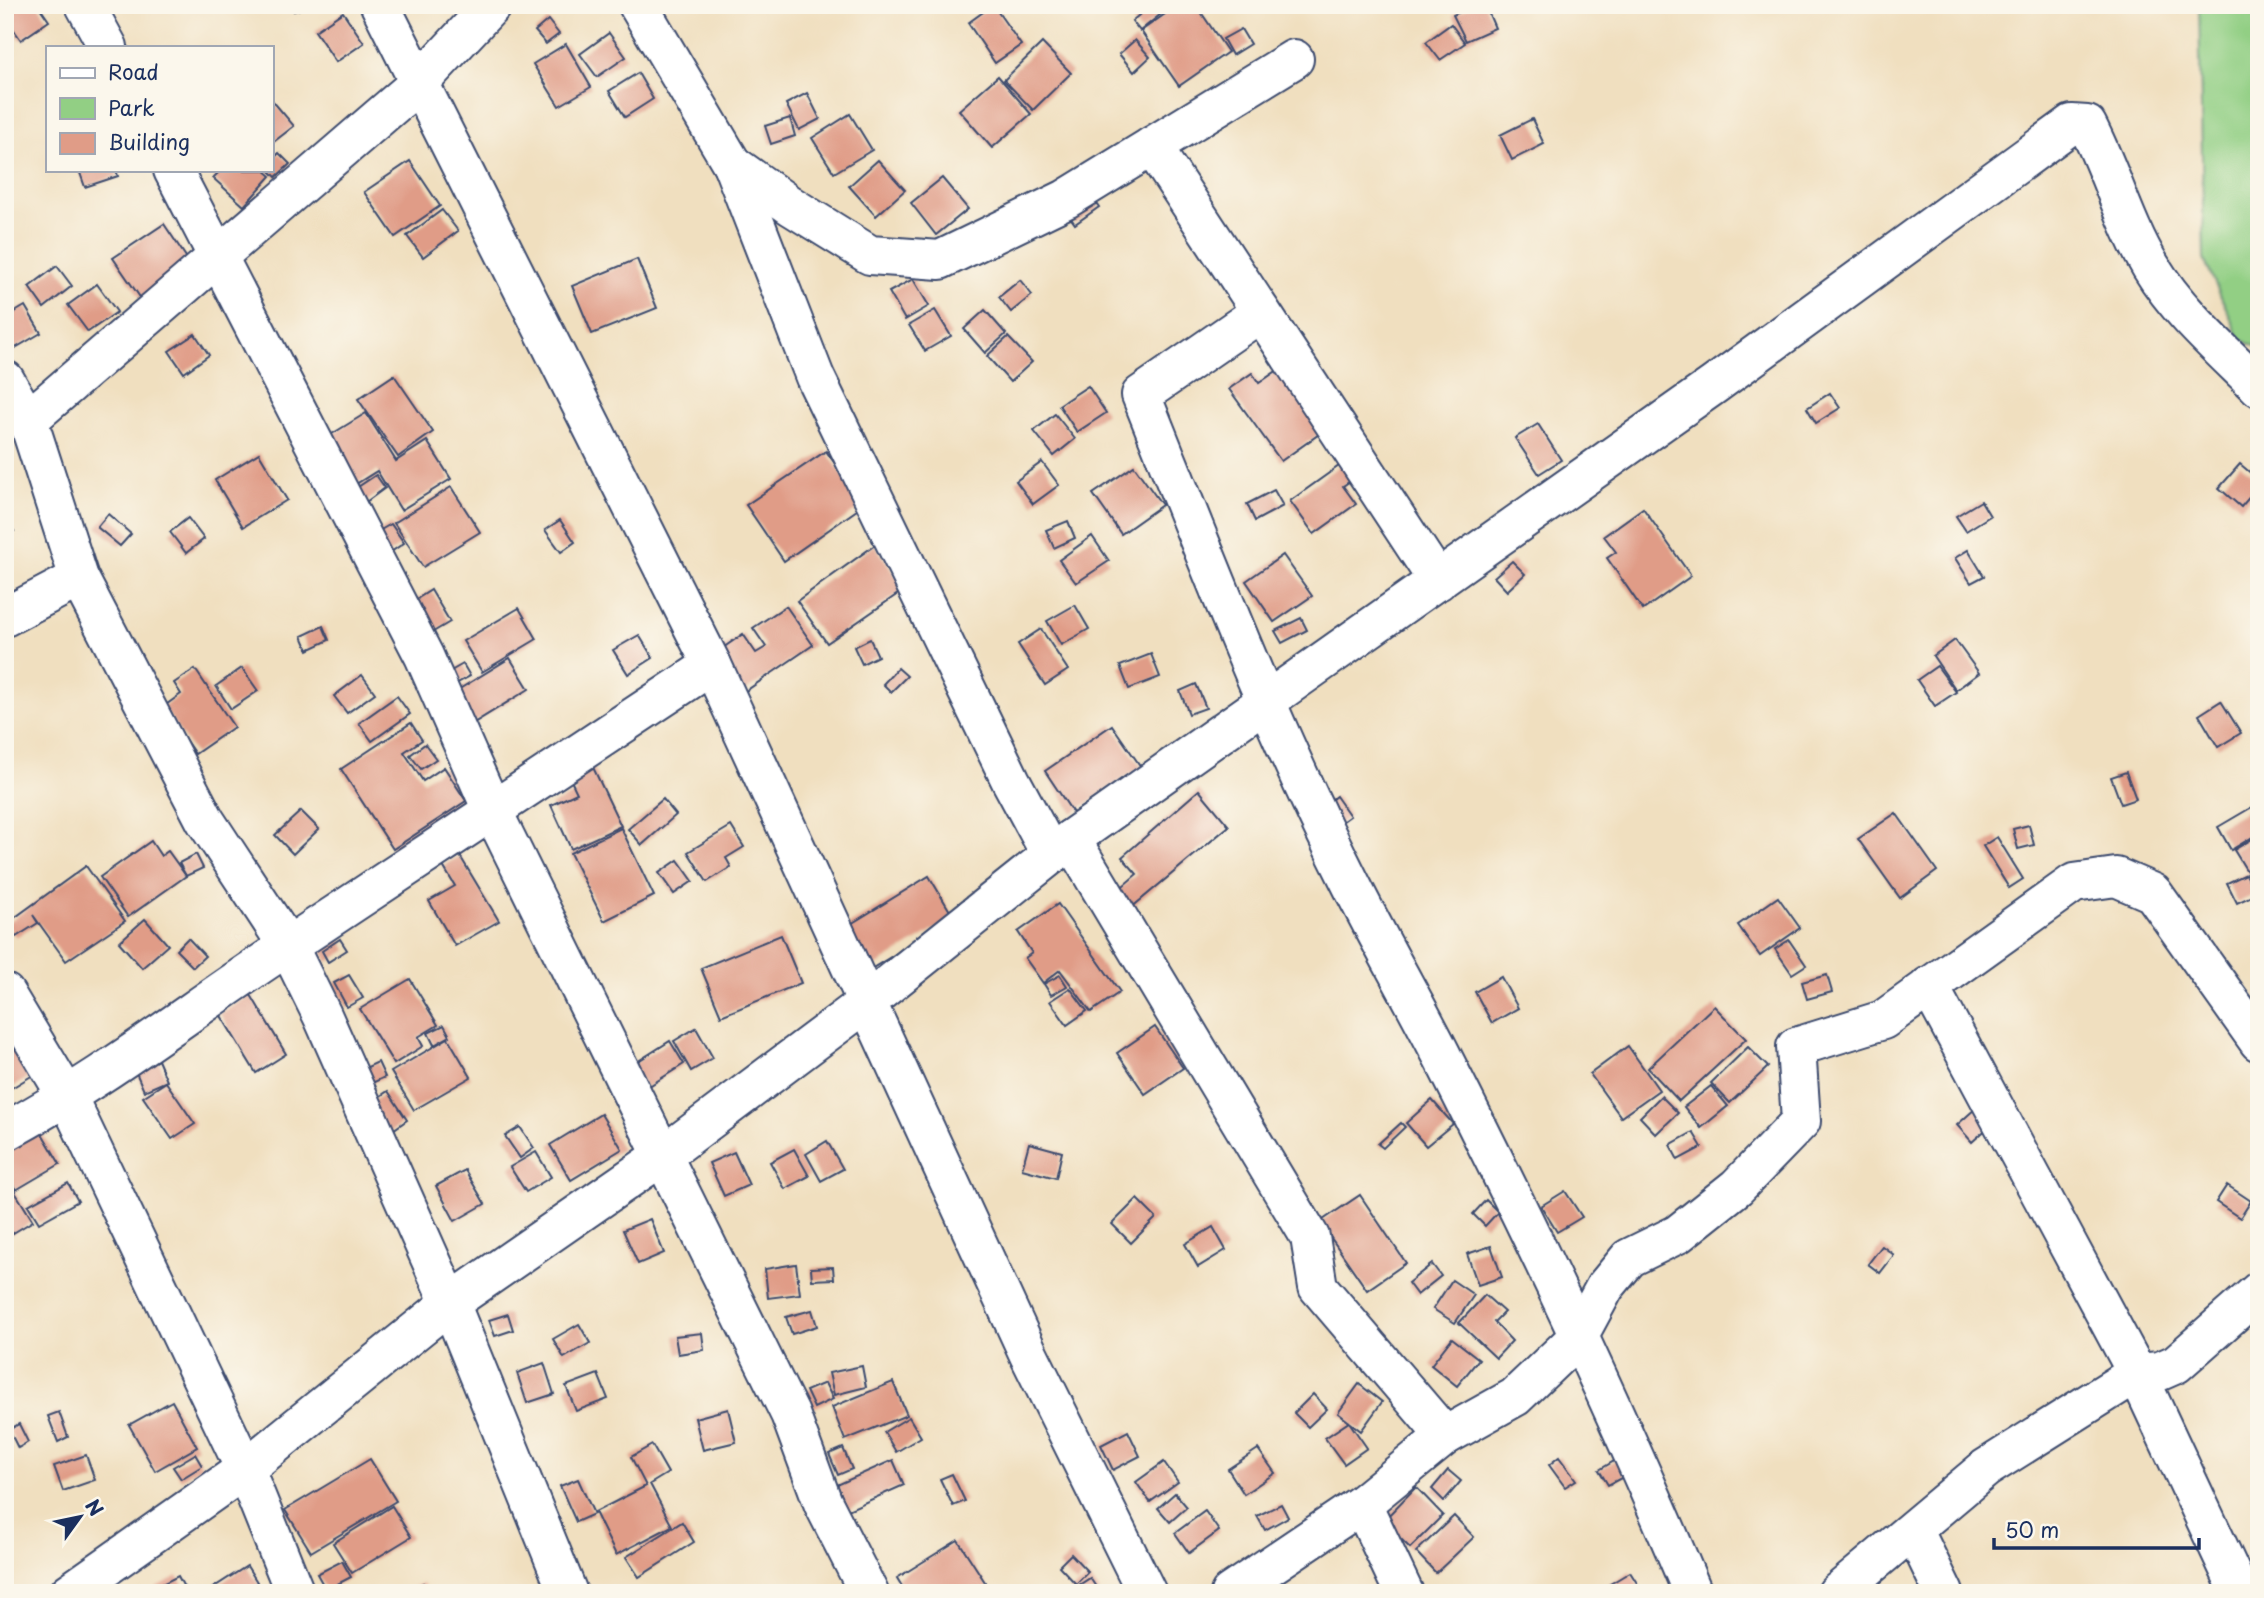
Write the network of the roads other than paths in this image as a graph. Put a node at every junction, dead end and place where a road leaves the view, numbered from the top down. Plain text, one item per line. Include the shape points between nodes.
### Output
1 (85, 5) edge
2 (380, 5) edge
3 (492, 5) edge
4 (638, 5) edge
5 (107, 46) edge
6 (1294, 59) dead end
7 (419, 83) junction
8 (1152, 146) junction
9 (732, 164) junction
10 (174, 172) edge
11 (218, 254) junction
12 (1261, 312) junction
13 (5, 380) edge
14 (2259, 387) edge
15 (28, 420) junction
16 (79, 578) junction
17 (1438, 581) junction
18 (5, 617) edge
19 (712, 665) junction
20 (1265, 702) junction
21 (492, 810) junction
22 (1061, 847) junction
23 (288, 946) junction
24 (1929, 986) junction
25 (5, 993) edge
26 (867, 1002) junction
27 (2259, 1042) edge
28 (68, 1098) junction
29 (5, 1132) edge
30 (662, 1156) junction
31 (2259, 1291) edge
32 (450, 1303) junction
33 (1578, 1337) junction
34 (2137, 1373) junction
35 (1446, 1436) junction
36 (245, 1469) junction
37 (1362, 1504) junction
38 (1914, 1531) junction
39 (69, 1593) edge
40 (295, 1593) edge
41 (568, 1593) edge
42 (869, 1593) edge
43 (1147, 1593) edge
44 (1230, 1593) edge
45 (1404, 1593) edge
46 (1693, 1593) edge
47 (1838, 1593) edge
48 (1944, 1593) edge
49 (2240, 1593) edge

1 - 5 street
2 - 7 street
3 - 7 street
4 - 9 street
6 - 8 street
7 - 11 street
7 - 19 street
8 - 9 street via 1066,199 940,260 870,255
8 - 12 street
9 - 22 street via 815,377 1011,781
10 - 11 street
11 - 15 street
11 - 21 street via 424,656
12 - 17 street
12 - 20 street via 1141,395
13 - 15 street
14 - 17 street via 2188,316 2151,268 2087,125 2072,124
15 - 16 street
16 - 18 street
16 - 23 street via 205,820
17 - 20 street
19 - 21 street
19 - 26 street
20 - 22 street
20 - 33 street via 1349,882 1444,1059
21 - 23 street
21 - 30 street
22 - 26 street
22 - 35 street via 1310,1237 1318,1287
23 - 28 street
23 - 32 street
24 - 27 street via 2074,883 2116,877 2153,893
24 - 33 street via 1883,1020 1797,1047 1801,1121 1737,1187 1678,1234 1629,1258 1605,1287
24 - 34 street
25 - 28 street
26 - 30 street
26 - 43 street via 1029,1355
28 - 29 street
28 - 36 street
30 - 32 street
30 - 42 street via 790,1415 823,1503
31 - 34 street via 2176,1364
32 - 36 street
32 - 41 street
33 - 35 street via 1515,1397
33 - 46 street
34 - 38 street via 1986,1468
34 - 49 street
35 - 37 street
36 - 39 street
36 - 40 street
37 - 44 street
37 - 45 street
38 - 47 street
38 - 48 street

